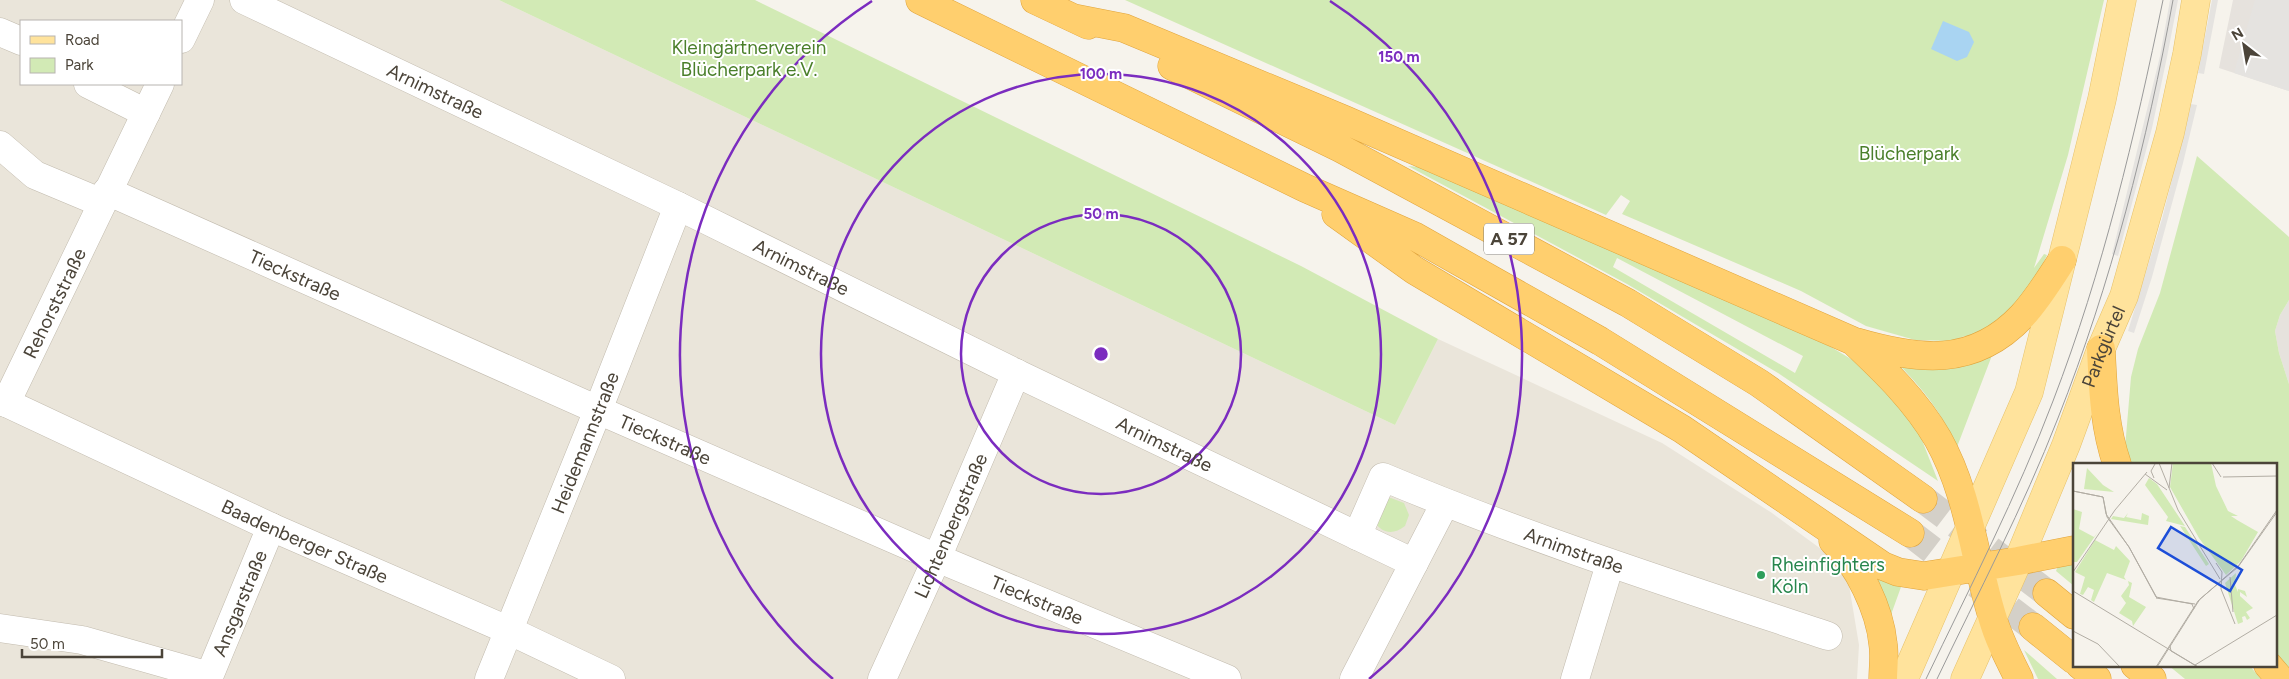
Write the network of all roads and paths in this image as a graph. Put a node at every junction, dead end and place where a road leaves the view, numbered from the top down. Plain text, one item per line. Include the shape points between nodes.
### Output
1 (200, 0) edge
2 (244, 0) edge
3 (920, 0) edge
4 (1035, 0) edge
5 (2122, 0) edge
6 (2196, 0) edge
7 (1073, 18) junction
8 (0, 32) edge
9 (182, 37) edge
10 (20, 41) edge
11 (90, 85) edge
12 (160, 85) edge
13 (146, 113) junction
14 (0, 145) edge
15 (1305, 188) junction
16 (104, 197) junction
17 (678, 206) junction
18 (2062, 260) junction
19 (1853, 341) junction
20 (2101, 349) junction
21 (1016, 373) junction
22 (3, 402) edge
23 (598, 410) junction
24 (2117, 463) edge
25 (1923, 499) tunnel mouth
26 (1445, 503) junction
27 (1796, 506) junction
28 (1971, 526) junction
29 (271, 527) junction
30 (1910, 533) tunnel mouth
31 (1357, 536) junction
32 (2073, 550) edge
33 (937, 558) junction
34 (2018, 561) junction
35 (1414, 563) junction
36 (1610, 564) junction
37 (1979, 568) junction
38 (1949, 573) junction
39 (2047, 593) tunnel mouth
40 (2073, 614) edge
41 (1992, 618) junction
42 (0, 628) edge
43 (2033, 628) tunnel mouth
44 (510, 631) junction
45 (1828, 636) dead end
46 (2073, 659) edge
47 (2081, 666) edge
48 (2136, 666) edge
49 (2269, 666) edge
50 (208, 678) edge
51 (489, 679) edge
52 (611, 679) edge
53 (882, 679) edge
54 (1227, 679) edge
55 (1354, 679) edge
56 (1574, 679) edge
57 (1883, 679) edge
58 (1904, 679) edge
59 (1964, 679) edge
60 (2019, 679) edge
61 (2097, 679) edge
62 (2152, 679) edge
63 (2280, 679) edge

1 - 9 street
2 - 17 street, Arnimstraße
3 - 15 highway, A 57
4 - 7 highway, A 57
5 - 18 main road via 2102,98
6 - 20 main road, Parkgürtel via 2170,133 2124,296
7 - 19 highway via 1132,31
7 - 25 highway, A 57 via 1340,148 1628,303 1759,383
8 - 10 street
11 - 13 street
12 - 13 street, Rehorststraße
13 - 16 street, Rehorststraße
14 - 16 street via 35,175
15 - 27 highway via 1414,270 1682,428
15 - 30 highway, A 57 via 1414,236 1592,336
16 - 22 street, Rehorststraße
16 - 23 street, Tieckstraße
17 - 21 street, Arnimstraße
17 - 23 street, Heidemannstraße
18 - 19 highway via 2024,315 1996,339 1976,348 1960,354 1922,357
18 - 28 main road via 2029,392
19 - 28 highway via 1915,404 1938,439
20 - 24 highway via 2104,409
20 - 34 main road, Parkgürtel
21 - 31 street, Arnimstraße
21 - 33 street, Lichtenbergstraße
22 - 29 street, Baadenberger Straße
23 - 33 street, Tieckstraße
23 - 44 street, Heidemannstraße
26 - 31 street, Arnimstraße via 1383,477
26 - 35 street
26 - 36 street, Arnimstraße
27 - 38 highway via 1882,566 1924,576
27 - 57 highway via 1836,543 1861,577 1884,644
28 - 37 highway
28 - 38 main road
29 - 44 street, Baadenberger Straße
29 - 50 street, Ansgarstraße
31 - 35 street, Arnimstraße
32 - 34 highway
33 - 53 street, Lichtenbergstraße
33 - 54 street, Tieckstraße
34 - 37 highway
34 - 41 main road, Parkgürtel
35 - 55 street
36 - 45 street, Arnimstraße
36 - 56 street
37 - 38 highway
37 - 41 highway
38 - 58 main road
39 - 40 highway
41 - 59 main road, Parkgürtel
41 - 60 highway
42 - 50 street via 82,640
43 - 46 highway
44 - 51 street, Heidemannstraße
44 - 52 street, Baadenberger Straße
47 - 61 highway
48 - 62 highway
49 - 63 highway

